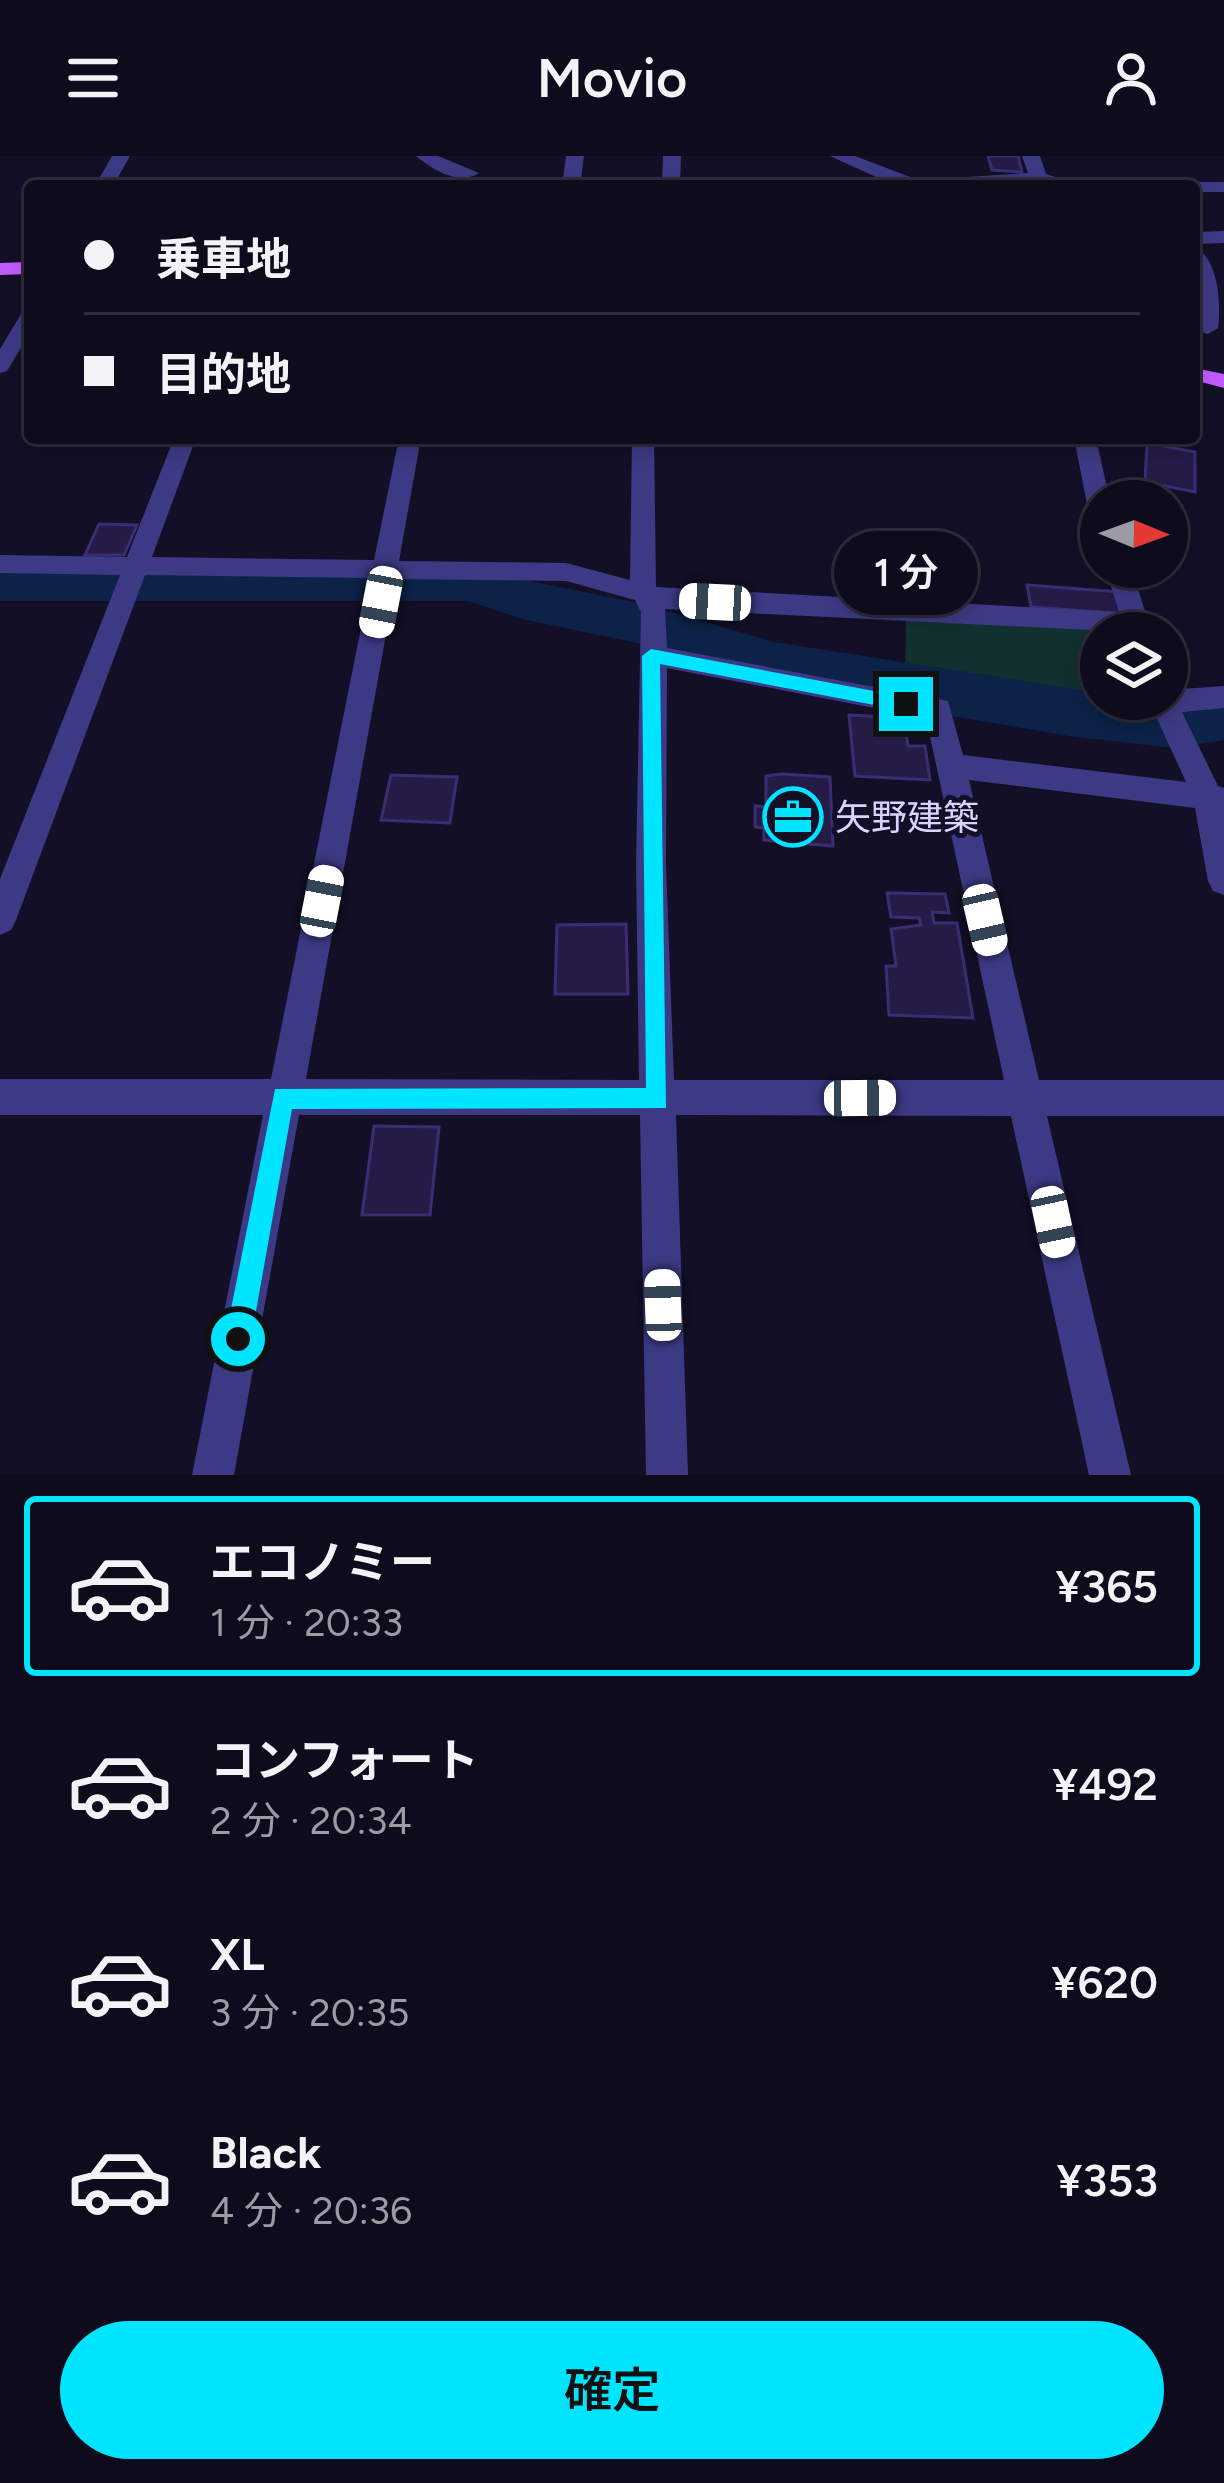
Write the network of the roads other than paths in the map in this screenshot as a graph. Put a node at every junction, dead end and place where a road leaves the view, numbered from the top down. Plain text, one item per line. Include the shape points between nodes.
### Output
1 (424, 156) edge
2 (839, 156) edge
3 (1031, 156) edge
4 (470, 172) edge
5 (1038, 178) junction
6 (897, 180) edge
7 (1001, 180) edge
8 (1047, 180) edge
9 (1200, 270) edge
10 (24, 325) edge
11 (1200, 326) edge
12 (0, 367) edge
13 (183, 444) edge
14 (409, 444) edge
15 (644, 444) edge
16 (1086, 444) edge
17 (1094, 480) edge
18 (0, 564) edge
19 (136, 565) junction
20 (384, 567) junction
21 (644, 592) junction
22 (1080, 624) edge
23 (651, 656) junction
24 (1224, 697) edge
25 (1188, 701) edge
26 (1171, 720) edge
27 (951, 766) junction
28 (1216, 799) edge
29 (1224, 881) edge
30 (0, 920) edge
31 (1024, 1096) junction
32 (0, 1097) edge
33 (283, 1097) junction
34 (1224, 1098) edge
35 (658, 1100) junction
36 (213, 1475) edge
37 (667, 1475) edge
38 (1109, 1475) edge

1 - 4 street
2 - 6 street
3 - 5 street
5 - 7 street
5 - 8 street
9 - 11 street via 1213,310 1208,328
10 - 12 street
13 - 19 street
14 - 20 street
15 - 21 street
16 - 17 street
18 - 19 street
19 - 20 street
19 - 30 street
20 - 21 street via 566,572
20 - 33 street
21 - 22 street via 668,600
21 - 23 street via 654,612
23 - 27 street via 938,709
23 - 35 street
24 - 25 street
26 - 28 street
27 - 28 street
27 - 31 street
28 - 29 street
31 - 34 street
31 - 35 street
31 - 38 street
32 - 33 street
33 - 35 street
33 - 36 street
35 - 37 street

